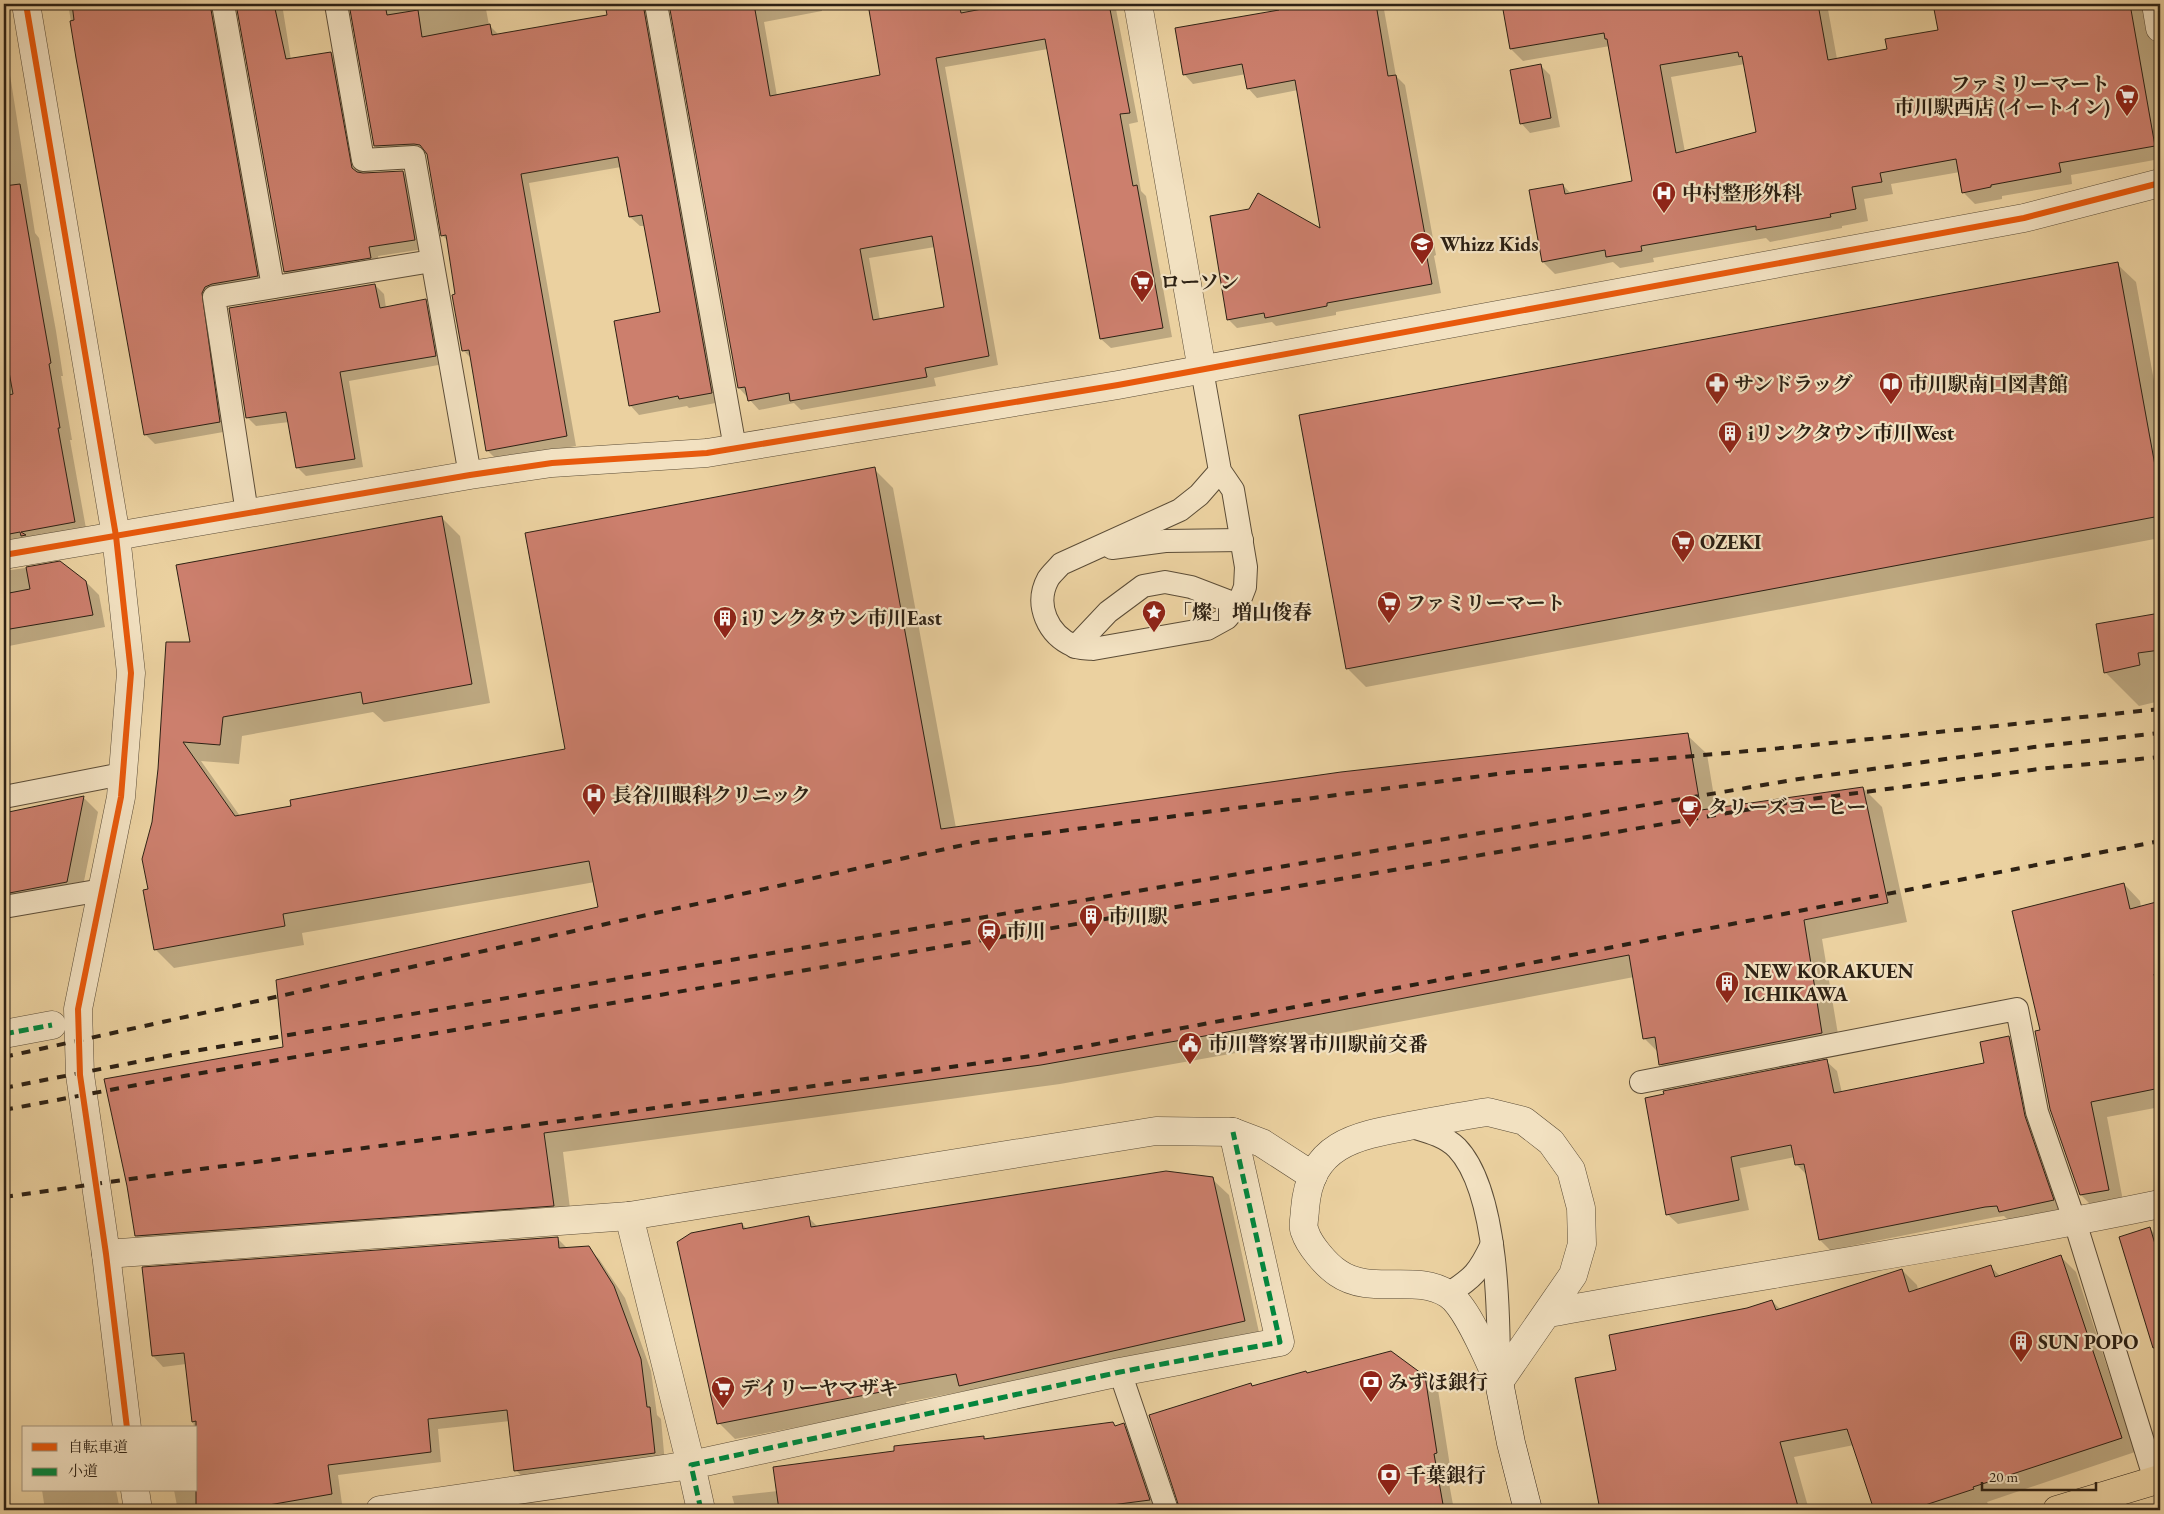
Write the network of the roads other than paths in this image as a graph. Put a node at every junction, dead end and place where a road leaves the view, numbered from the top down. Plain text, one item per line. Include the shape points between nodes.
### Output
1 (26, 4) edge
2 (223, 4) edge
3 (336, 4) edge
4 (656, 4) edge
5 (1138, 4) edge
6 (2156, 4) edge
7 (2160, 28) edge
8 (2160, 183) edge
9 (432, 261) junction
10 (274, 287) junction
11 (1202, 370) junction
12 (735, 448) junction
13 (1220, 471) junction
14 (470, 475) junction
15 (247, 513) junction
16 (116, 536) junction
17 (1242, 540) junction
18 (1091, 550) junction
19 (4, 555) edge
20 (1238, 605) junction
21 (1075, 647) junction
22 (122, 774) junction
23 (4, 797) edge
24 (102, 890) junction
25 (4, 907) edge
26 (52, 1025) dead end
27 (4, 1034) edge
28 (1641, 1082) dead end
29 (1408, 1126) junction
30 (1233, 1132) junction
31 (1313, 1176) junction
32 (2160, 1204) edge
33 (629, 1216) junction
34 (2075, 1222) junction
35 (1492, 1244) junction
36 (106, 1254) junction
37 (1448, 1294) junction
38 (1548, 1313) junction
39 (1120, 1372) junction
40 (1499, 1382) junction
41 (128, 1426) edge
42 (691, 1465) junction
43 (2158, 1480) edge
44 (135, 1492) edge
45 (138, 1510) edge
46 (380, 1510) edge
47 (702, 1510) edge
48 (1167, 1510) edge
49 (1528, 1510) edge
50 (2057, 1510) edge

1 - 16 street
2 - 10 lane
3 - 9 lane via 363,160 414,157
4 - 12 lane
5 - 11 street
6 - 7 street
8 - 11 street via 2024,218
9 - 10 lane
9 - 14 lane
10 - 15 lane via 214,297
11 - 12 street
11 - 13 lane
12 - 14 street via 707,453 552,463
13 - 17 lane via 1233,490
13 - 18 lane via 1199,495 1180,510
14 - 15 street
15 - 16 street
16 - 19 street
16 - 22 street via 131,673
17 - 18 lane via 1165,541
17 - 20 lane via 1246,567
18 - 21 lane via 1061,564 1048,579 1042,599 1046,620 1057,636
20 - 21 lane via 1227,618 1207,629 1093,649
20 - 21 lane via 1191,586 1165,582 1143,586 1108,612
22 - 23 lane
22 - 24 street via 121,797
24 - 25 lane
24 - 36 street via 78,1009 80,1075
26 - 27 street
28 - 34 lane via 2017,1009 2038,1112
29 - 31 street via 1368,1133 1335,1148 1318,1165
29 - 35 lane via 1434,1133 1456,1147 1482,1194
29 - 38 street via 1488,1112 1524,1121 1552,1142 1571,1170 1581,1208 1582,1244 1573,1275
30 - 31 street via 1262,1143
30 - 33 street via 1156,1130
30 - 39 street via 1280,1342
31 - 37 street via 1307,1189 1304,1231 1322,1259 1338,1273 1359,1283 1428,1285
32 - 34 street
33 - 36 street
33 - 42 street
34 - 38 street
34 - 43 lane
35 - 37 lane via 1470,1280
35 - 40 lane via 1499,1330
36 - 41 street
37 - 40 street via 1461,1306
38 - 40 street
39 - 42 street
39 - 48 lane
40 - 49 street
42 - 46 street
42 - 47 street
43 - 50 highway
44 - 45 street

